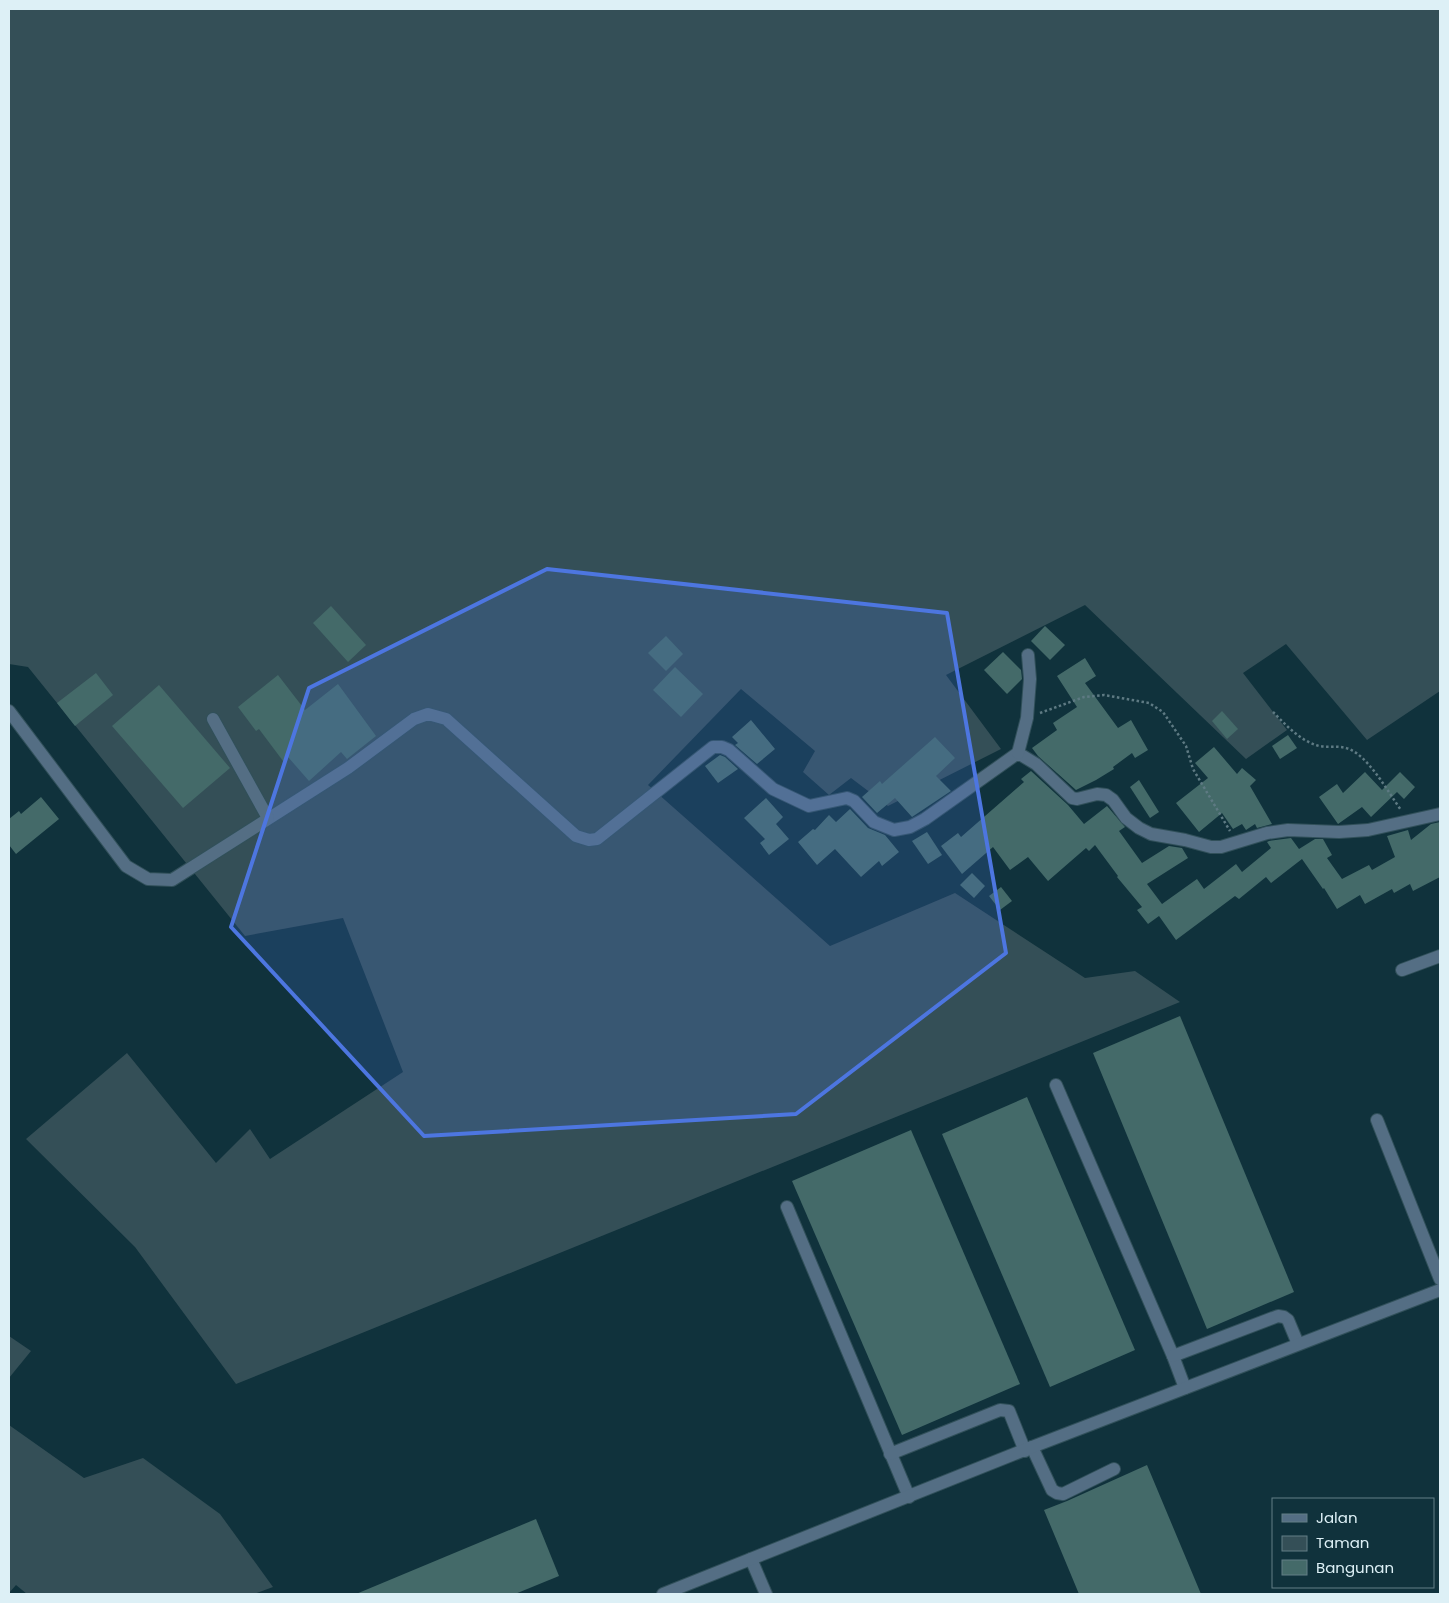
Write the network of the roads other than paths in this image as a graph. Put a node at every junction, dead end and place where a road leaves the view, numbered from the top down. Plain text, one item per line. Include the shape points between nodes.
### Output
1 (1028, 655) dead end
2 (9, 711) edge
3 (213, 719) dead end
4 (1018, 753) junction
5 (1440, 814) edge
6 (268, 818) junction
7 (1440, 956) edge
8 (1402, 970) dead end
9 (1056, 1085) dead end
10 (1377, 1120) dead end
11 (787, 1208) dead end
12 (1440, 1279) edge
13 (1440, 1290) edge
14 (1298, 1344) junction
15 (1174, 1356) junction
16 (1185, 1388) junction
17 (1028, 1449) junction
18 (890, 1454) junction
19 (1114, 1469) dead end
20 (909, 1497) junction
21 (751, 1559) junction
22 (696, 1588) edge
23 (663, 1594) edge
24 (766, 1594) edge

1 - 4 street via 1027,718
2 - 6 street via 126,866 148,879 172,880
3 - 6 street
4 - 5 street via 1036,764 1072,798 1097,794 1106,796 1126,818 1150,834 1210,847 1221,847 1267,833 1368,830
4 - 6 street via 925,819 910,827 894,830 874,822 847,798 809,806 773,789 729,750 713,747 597,839 589,840 576,836 446,720 428,714 414,719 348,768
7 - 8 street
9 - 15 street
10 - 12 street
11 - 18 street
13 - 14 street
14 - 15 street via 1288,1320 1278,1316
14 - 16 street
15 - 16 street
16 - 17 street
17 - 18 street via 1009,1412 1000,1410
17 - 19 street via 1052,1490 1057,1493 1063,1494
17 - 20 street
18 - 20 street
20 - 21 street
21 - 22 street
21 - 24 street
22 - 23 street

